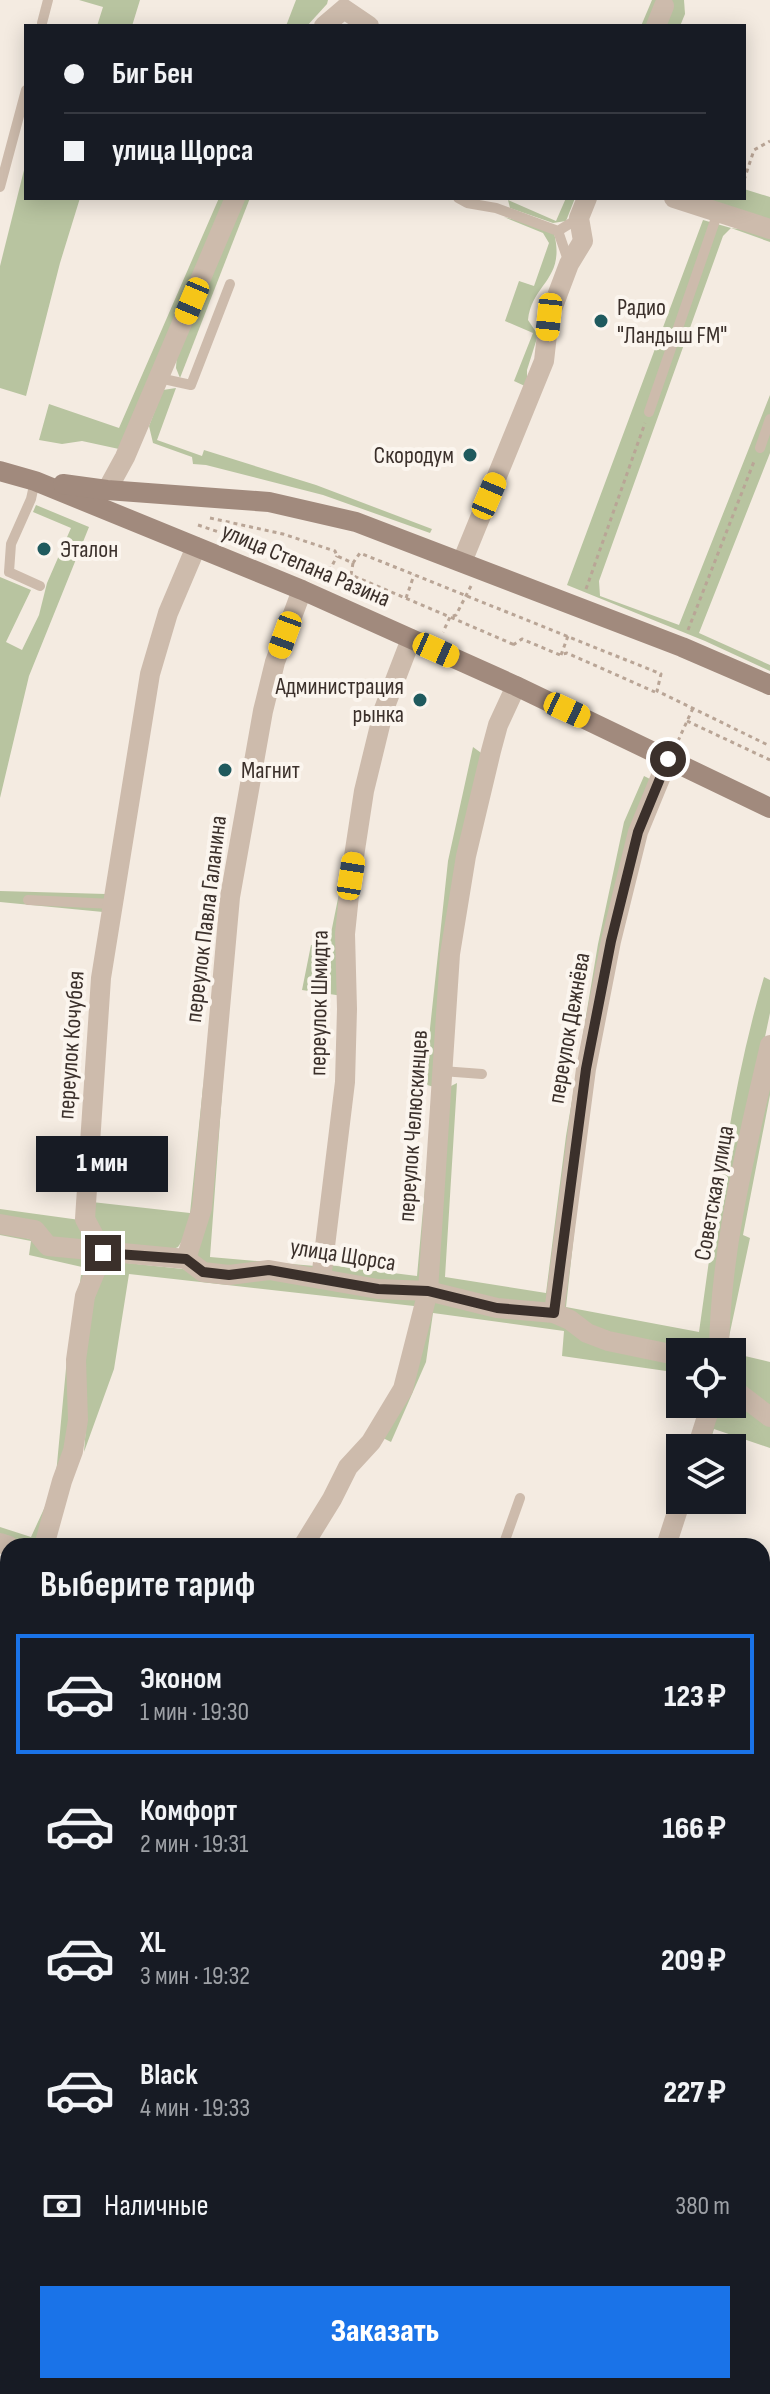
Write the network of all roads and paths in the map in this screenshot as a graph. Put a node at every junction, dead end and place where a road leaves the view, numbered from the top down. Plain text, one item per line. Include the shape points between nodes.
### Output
1 (48, 0) edge
2 (664, 6) dead end
3 (42, 23) dead end
4 (326, 24) edge
5 (366, 24) edge
6 (657, 24) edge
7 (24, 97) edge
8 (770, 141) edge
9 (746, 174) edge
10 (0, 187) edge
11 (234, 200) edge
12 (462, 200) edge
13 (586, 200) edge
14 (680, 200) edge
15 (718, 212) junction
16 (579, 218) junction
17 (770, 229) edge
18 (558, 231) junction
19 (569, 264) junction
20 (230, 284) dead end
21 (159, 378) junction
22 (649, 412) joint
23 (770, 419) edge
24 (760, 448) joint
25 (0, 471) edge
26 (35, 481) junction
27 (107, 490) junction
28 (144, 493) junction
29 (205, 517) dead end
30 (134, 521) junction
31 (198, 525) dead end
32 (196, 547) junction
33 (337, 556) junction
34 (462, 562) junction
35 (353, 563) junction
36 (414, 575) junction
37 (473, 582) dead end
38 (40, 586) dead end
39 (302, 590) junction
40 (466, 597) junction
41 (584, 597) dead end
42 (406, 598) junction
43 (450, 617) junction
44 (443, 634) dead end
45 (568, 636) junction
46 (685, 636) dead end
47 (411, 639) junction
48 (560, 655) junction
49 (770, 685) edge
50 (516, 686) junction
51 (657, 691) junction
52 (693, 708) junction
53 (687, 721) junction
54 (770, 746) edge
55 (672, 752) junction
56 (770, 760) edge
57 (770, 808) edge
58 (28, 900) dead end
59 (113, 904) junction
60 (770, 1045) edge
61 (442, 1071) junction
62 (482, 1074) dead end
63 (0, 1224) edge
64 (103, 1253) junction
65 (186, 1259) junction
66 (321, 1279) junction
67 (428, 1291) junction
68 (554, 1313) junction
69 (719, 1338) edge
70 (666, 1353) edge
71 (746, 1399) edge
72 (770, 1417) edge
73 (520, 1498) dead end
74 (676, 1514) edge
75 (46, 1538) edge
76 (308, 1538) edge
77 (506, 1538) edge
78 (669, 1538) edge

1 - 3 lane
2 - 6 street
4 - 5 street via 344,9
7 - 10 lane
8 - 9 path via 754,150
11 - 21 street
12 - 18 lane
13 - 16 street
14 - 15 street
15 - 17 street
15 - 22 lane
16 - 18 lane
16 - 19 street via 583,241
18 - 19 lane
19 - 34 street via 549,317 544,361
20 - 21 lane via 191,385
21 - 27 street
22 - 41 path
23 - 24 lane
24 - 46 path
25 - 26 main road, улица Степана Разина
26 - 27 main road, улица Степана Разина
26 - 30 main road, улица Степана Разина
26 - 38 lane via 11,544 9,572
27 - 28 main road, улица Степана Разина
28 - 30 lane
28 - 34 main road, улица Степана Разина via 269,502 312,511
29 - 33 path via 283,534
30 - 32 main road, улица Степана Разина
31 - 33 path via 326,568
32 - 39 main road, улица Степана Разина
32 - 59 street, переулок Кочубея via 150,674
33 - 35 path
34 - 49 main road, улица Степана Разина
35 - 36 path via 360,553
35 - 42 path via 351,575
36 - 40 path
36 - 42 path
37 - 40 path
39 - 47 main road, улица Степана Разина
39 - 65 street, переулок Павла Галанина via 263,711 230,897 202,1208
40 - 43 path
40 - 45 path
42 - 43 path
43 - 44 path
43 - 48 path via 515,645 522,639
45 - 48 path
45 - 51 path via 661,674
47 - 50 main road, улица Степана Разина
47 - 66 street, переулок Шмидта via 384,709 351,876 345,934 345,1082
48 - 51 path via 567,653
50 - 55 main road, улица Степана Разина
50 - 61 street, переулок Челюскинцев via 498,725 466,856 450,954
51 - 52 path
52 - 53 path
52 - 54 path
53 - 55 path
53 - 56 path
55 - 57 main road, улица Степана Разина
55 - 68 street, переулок Дежнёва via 638,832 611,941 586,1069
58 - 59 lane
59 - 64 street, переулок Кочубея via 101,978 85,1219
60 - 69 street, Советская улица via 728,1248
61 - 62 lane
61 - 67 street, переулок Челюскинцев
63 - 64 street, улица Щорса via 35,1230 48,1246
64 - 65 street, улица Щорса
64 - 75 street via 85,1296 76,1360 73,1451
65 - 66 street, улица Щорса via 203,1272 269,1270
66 - 67 street, улица Щорса
67 - 68 street, улица Щорса via 497,1308
67 - 76 street, переулок Челюскинцев via 403,1389 371,1442 348,1467
68 - 70 street, улица Щорса via 608,1341
71 - 72 street
73 - 77 lane
74 - 78 street

